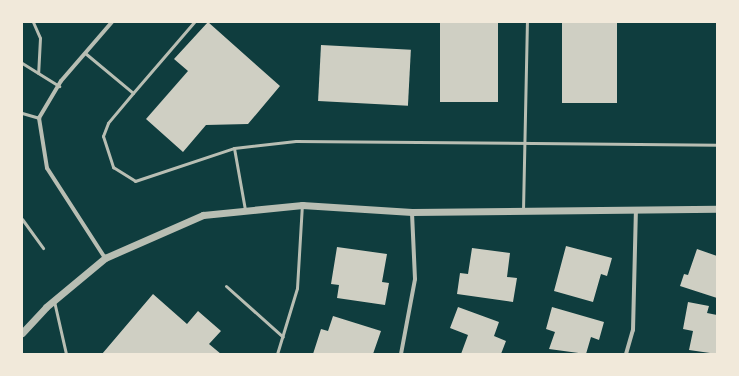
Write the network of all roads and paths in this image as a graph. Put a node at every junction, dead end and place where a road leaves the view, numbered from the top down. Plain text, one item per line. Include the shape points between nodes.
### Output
1 (33, 22) edge
2 (112, 22) edge
3 (194, 22) edge
4 (527, 22) edge
5 (85, 53) junction
6 (22, 63) edge
7 (38, 73) junction
8 (59, 86) junction
9 (133, 93) junction
10 (22, 113) edge
11 (39, 118) junction
12 (526, 143) junction
13 (717, 145) edge
14 (234, 148) junction
15 (302, 205) junction
16 (717, 209) edge
17 (636, 210) junction
18 (245, 211) junction
19 (523, 211) junction
20 (412, 212) junction
21 (22, 219) edge
22 (43, 248) dead end
23 (105, 258) junction
24 (226, 286) dead end
25 (54, 301) junction
26 (22, 333) edge
27 (283, 337) junction
28 (66, 354) edge
29 (277, 354) edge
30 (401, 354) edge
31 (626, 354) edge

1 - 7 lane via 40,38
2 - 5 street
3 - 9 lane
4 - 12 lane
5 - 8 street
5 - 9 lane
6 - 7 lane
7 - 8 lane
8 - 11 street
9 - 14 lane via 108,123 103,136 114,167 123,175 135,181
10 - 11 lane
11 - 23 street via 47,168
12 - 13 lane
12 - 14 lane via 296,141
12 - 19 lane
14 - 18 lane
15 - 18 street
15 - 20 street
15 - 27 lane via 297,288
16 - 17 street
17 - 19 street
17 - 31 street via 633,330
18 - 23 street via 203,215
19 - 20 street
20 - 30 street via 415,279
21 - 22 lane
23 - 25 street
24 - 27 lane
25 - 26 street
25 - 28 lane
27 - 29 lane

